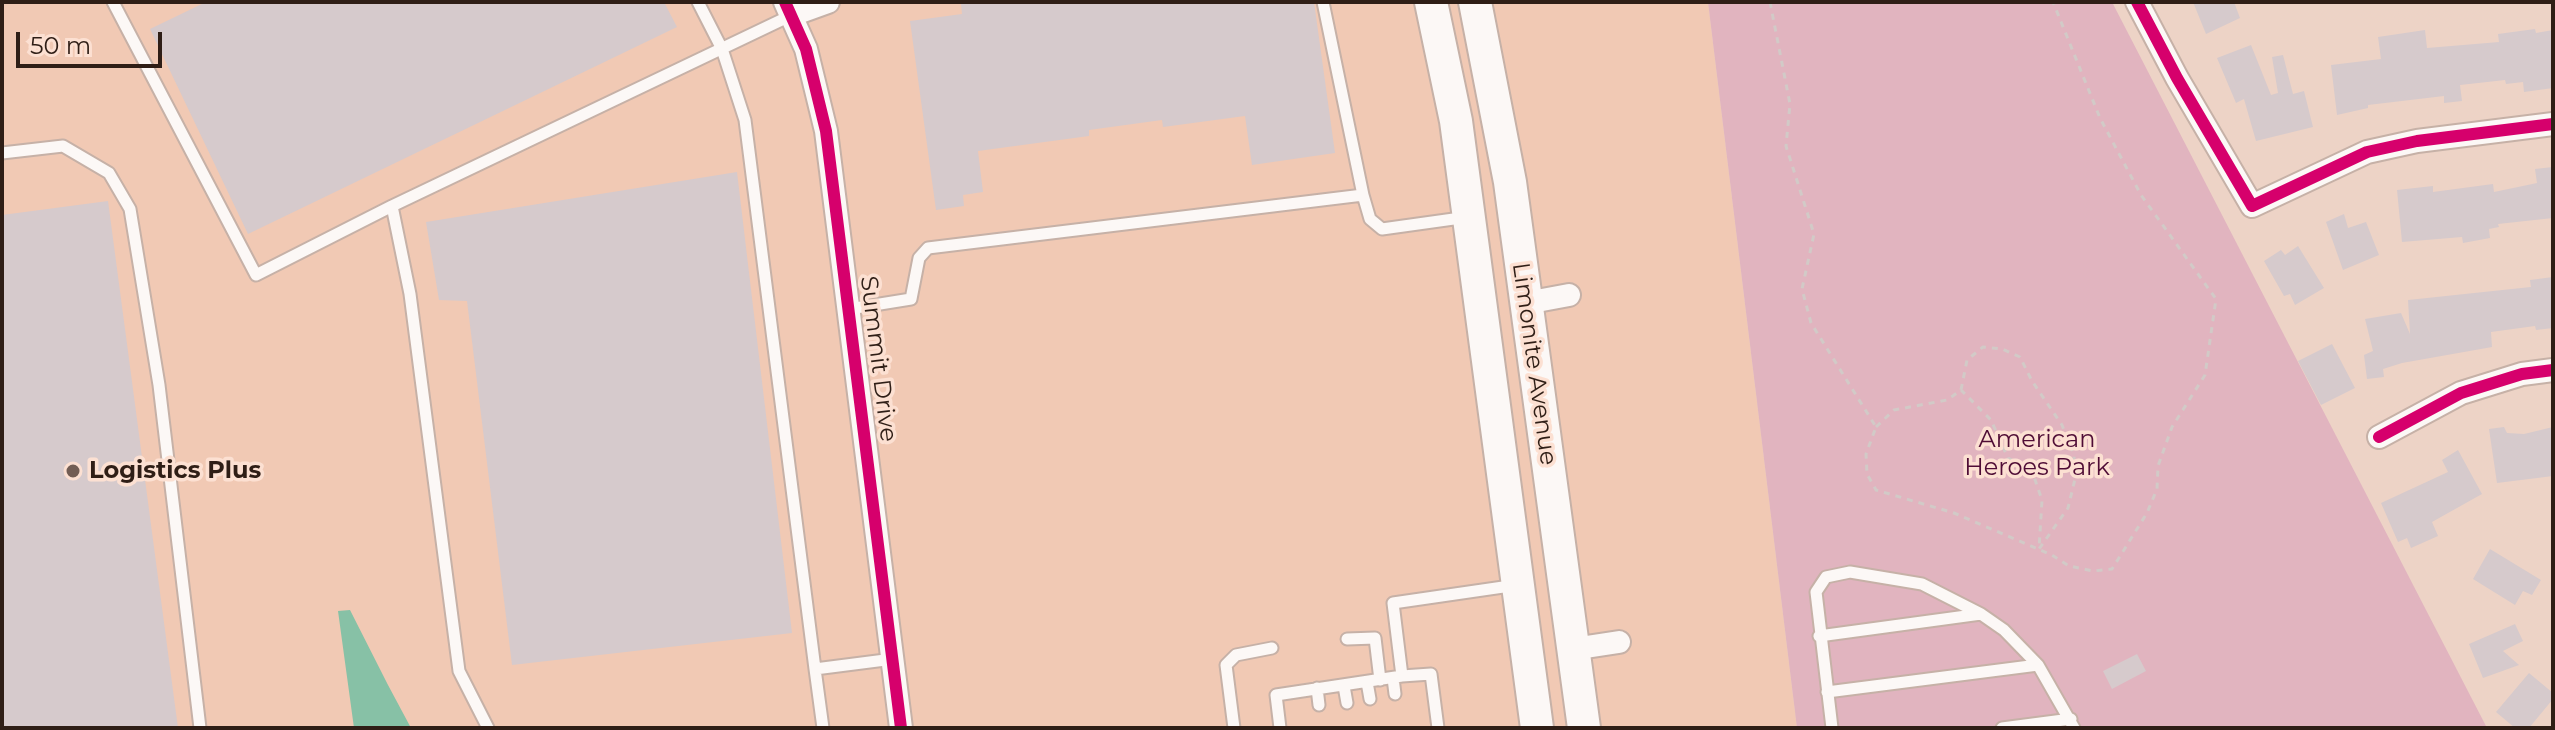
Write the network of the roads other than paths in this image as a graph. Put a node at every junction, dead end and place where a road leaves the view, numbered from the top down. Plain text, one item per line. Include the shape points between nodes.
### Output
1 (113, 2) edge
2 (698, 2) edge
3 (828, 2) edge
4 (1323, 2) edge
5 (1431, 2) edge
6 (1475, 2) edge
7 (2137, 2) edge
8 (788, 9) edge
9 (722, 49) junction
10 (2553, 124) edge
11 (2, 153) edge
12 (1363, 195) junction
13 (392, 206) junction
14 (1469, 217) junction
15 (1569, 295) dead end
16 (1526, 303) junction
17 (849, 309) junction
18 (2553, 370) edge
19 (2379, 437) dead end
20 (1517, 585) junction
21 (1981, 614) junction
22 (1819, 636) junction
23 (1347, 639) dead end
24 (1619, 642) dead end
25 (1272, 648) dead end
26 (1573, 649) junction
27 (893, 659) junction
28 (2038, 665) junction
29 (815, 669) junction
30 (1398, 677) junction
31 (1374, 681) junction
32 (1344, 686) junction
33 (1317, 688) junction
34 (1827, 692) junction
35 (1395, 694) dead end
36 (1370, 699) dead end
37 (1347, 703) dead end
38 (1319, 705) dead end
39 (2073, 724) edge
40 (200, 728) edge
41 (488, 728) edge
42 (823, 728) edge
43 (901, 728) edge
44 (1234, 728) edge
45 (1280, 728) edge
46 (1438, 728) edge
47 (1537, 728) edge
48 (1584, 728) edge
49 (1832, 728) edge
50 (2002, 728) edge

1 - 13 lane via 256,275
2 - 9 lane
3 - 8 street
4 - 12 lane
5 - 14 main road, Limonite Avenue
6 - 16 main road, Limonite Avenue via 1510,182
7 - 10 street via 2252,206 2367,152
8 - 9 lane
8 - 17 street, Summit Drive via 806,49 826,131
9 - 13 lane
9 - 29 lane via 745,120
11 - 40 lane via 63,146 109,173 130,209 159,385
12 - 14 lane via 1370,219 1382,229
12 - 17 lane via 928,248 919,258 911,299
13 - 41 lane via 410,294 459,671
14 - 16 main road via 1485,219 1495,229
14 - 20 main road, Limonite Avenue
15 - 16 street
16 - 26 main road, Limonite Avenue
17 - 27 street, Summit Drive
18 - 19 street via 2461,393
20 - 30 lane via 1393,603
20 - 47 main road, Limonite Avenue
21 - 22 lane
21 - 22 lane via 1922,584 1836,573 1816,592
21 - 28 lane
22 - 34 lane
23 - 31 lane via 1375,638
24 - 26 street
25 - 44 lane via 1236,655 1226,665
26 - 48 main road, Limonite Avenue
27 - 29 lane
27 - 43 street, Summit Drive
28 - 34 lane
28 - 39 lane
29 - 42 lane
30 - 31 lane
30 - 35 lane
30 - 46 lane via 1431,674
31 - 32 lane
31 - 36 lane
32 - 33 lane
32 - 37 lane
33 - 38 lane
33 - 45 lane via 1276,695
34 - 49 lane
39 - 50 lane

